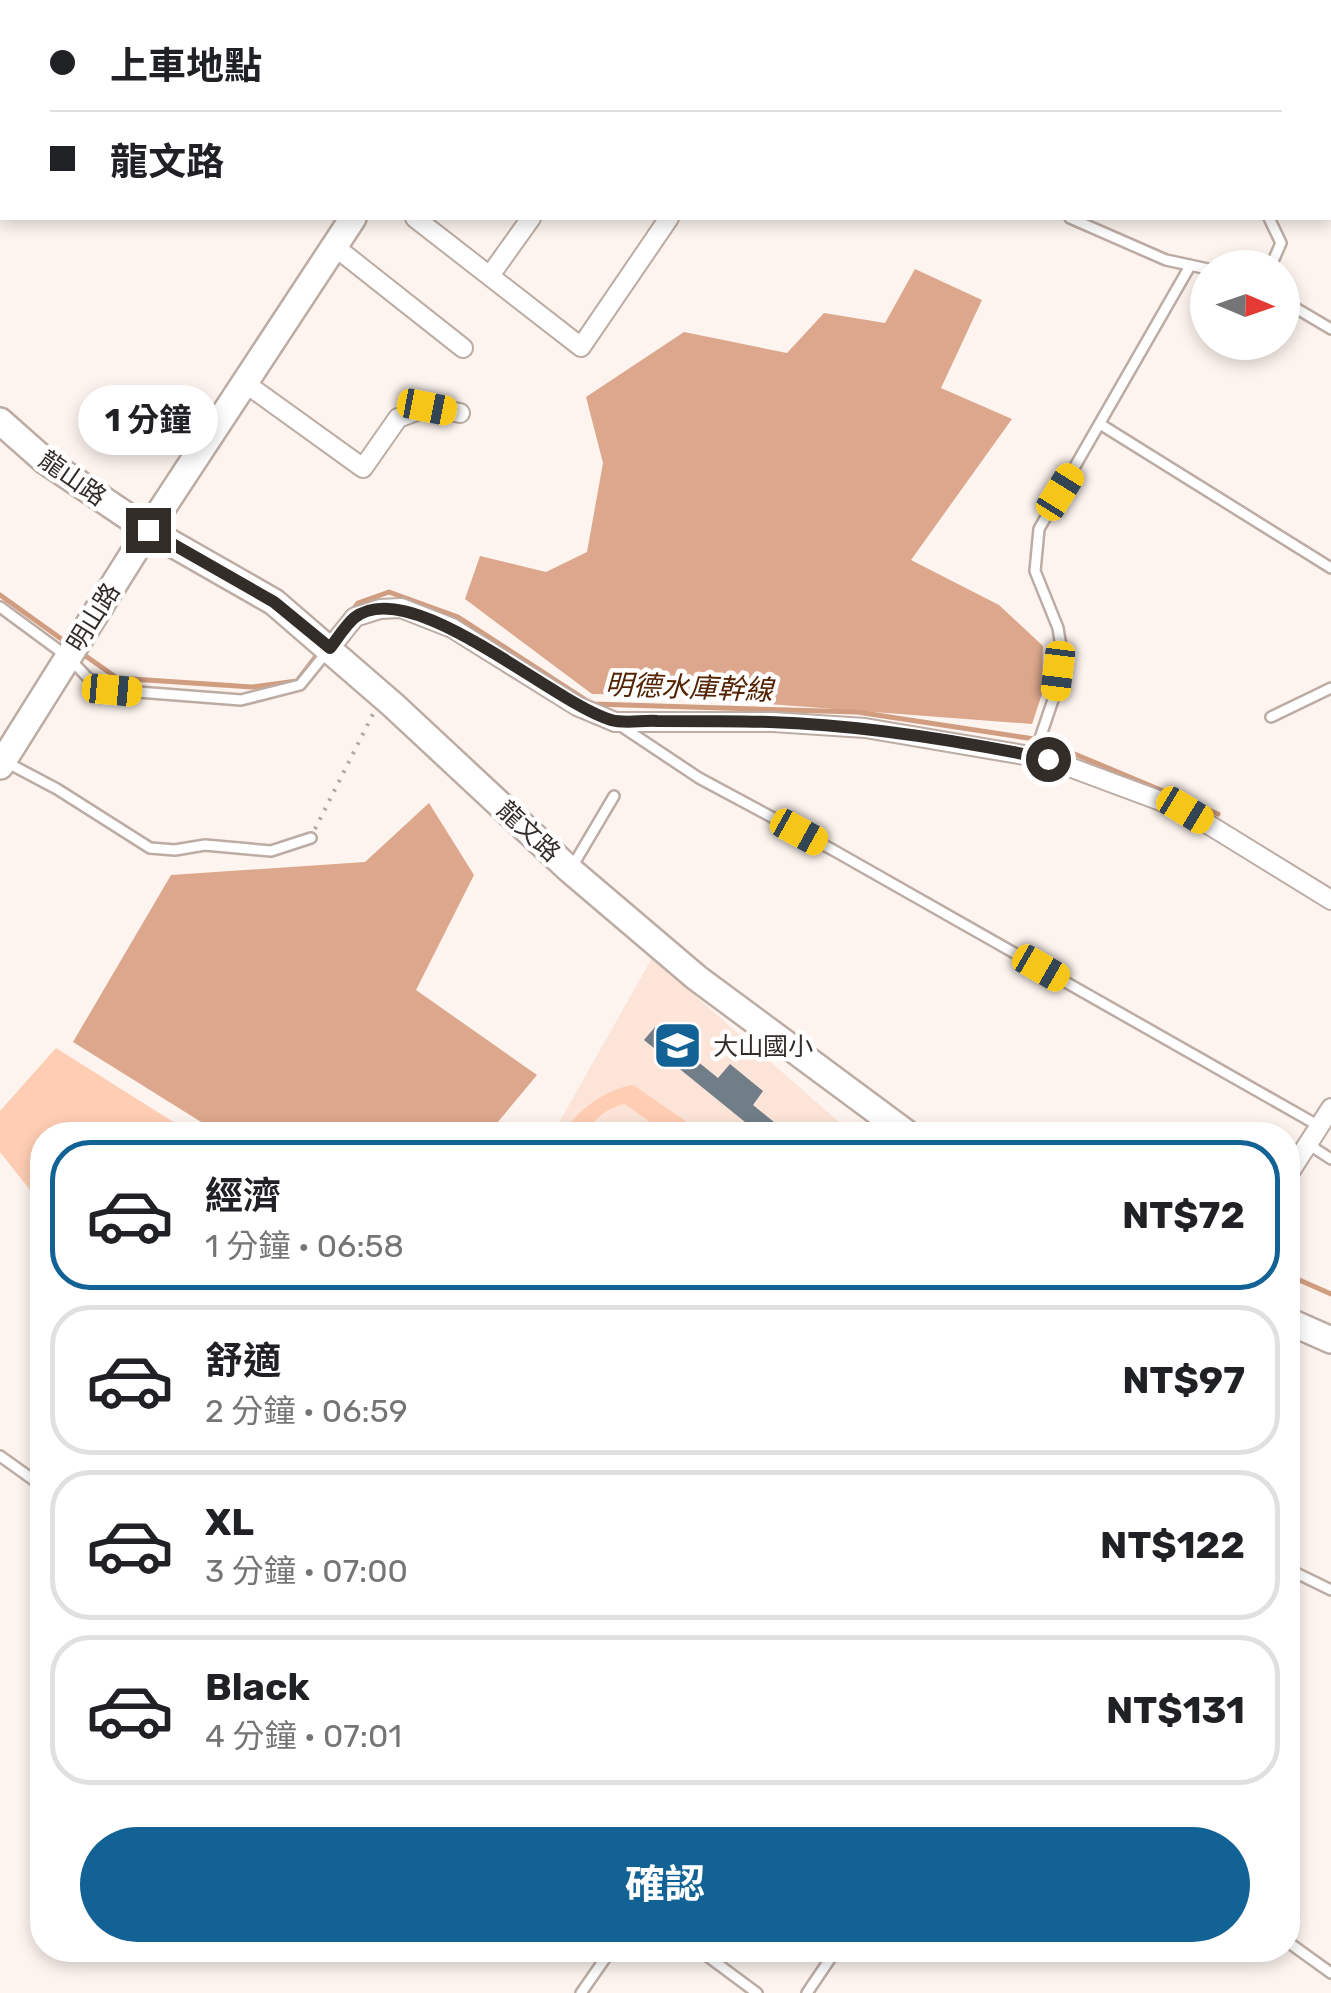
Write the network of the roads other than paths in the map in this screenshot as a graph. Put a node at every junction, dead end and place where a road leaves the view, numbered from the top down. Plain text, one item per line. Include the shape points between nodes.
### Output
1 (352, 220) edge
2 (418, 220) edge
3 (529, 220) edge
4 (668, 220) edge
5 (1075, 220) edge
6 (1270, 220) edge
7 (334, 246) junction
8 (1279, 250) edge
9 (1190, 266) joint
10 (491, 274) junction
11 (1300, 311) edge
12 (1331, 329) edge
13 (463, 348) dead end
14 (245, 383) junction
15 (460, 413) dead end
16 (0, 421) edge
17 (1100, 424) junction
18 (148, 530) junction
19 (1331, 568) edge
20 (0, 607) edge
21 (326, 645) junction
22 (72, 651) junction
23 (1331, 688) edge
24 (1271, 717) dead end
25 (615, 722) junction
26 (1035, 752) junction
27 (2, 763) edge
28 (614, 796) dead end
29 (311, 838) road end
30 (570, 870) junction
31 (1331, 900) edge
32 (1331, 1108) edge
33 (892, 1122) edge
34 (1319, 1126) junction
35 (1308, 1144) junction
36 (1300, 1157) edge
37 (1331, 1159) edge
38 (1300, 1326) edge
39 (1331, 1340) edge
40 (0, 1456) edge
41 (30, 1477) edge
42 (1300, 1575) edge
43 (1331, 1590) edge
44 (1300, 1951) edge
45 (603, 1962) edge
46 (715, 1962) edge
47 (828, 1962) edge
48 (1331, 1973) edge
49 (581, 1993) edge
50 (757, 1993) edge
51 (807, 1993) edge

1 - 7 street, 明山路
2 - 10 street
3 - 10 street
4 - 10 street via 581,347
5 - 9 lane
6 - 8 lane via 1282,243
7 - 13 street
7 - 14 street, 明山路
9 - 17 lane
11 - 12 lane
14 - 15 street via 363,468 398,418 427,407
14 - 18 street, 明山路
16 - 18 street, 龍山路 via 44,460
17 - 19 lane
17 - 26 lane via 1044,520 1035,549 1034,571 1061,647 1055,694
18 - 21 street, 龍文路 via 274,602
18 - 22 street, 明山路
20 - 22 lane
21 - 22 lane via 300,685 241,700 112,690 90,680
21 - 25 street via 355,617 401,608 452,628 577,706
21 - 30 street, 龍文路
22 - 27 street, 明山路
23 - 24 lane
25 - 26 street via 865,728
25 - 34 lane via 698,778
26 - 31 street via 1185,810
27 - 29 lane via 150,848 271,851
28 - 30 lane
30 - 33 street, 龍文路 via 697,978
32 - 34 street
34 - 35 street
35 - 36 street
35 - 37 lane
38 - 39 street
40 - 41 lane
42 - 43 lane
44 - 48 lane
45 - 49 lane
46 - 50 lane
47 - 51 lane

